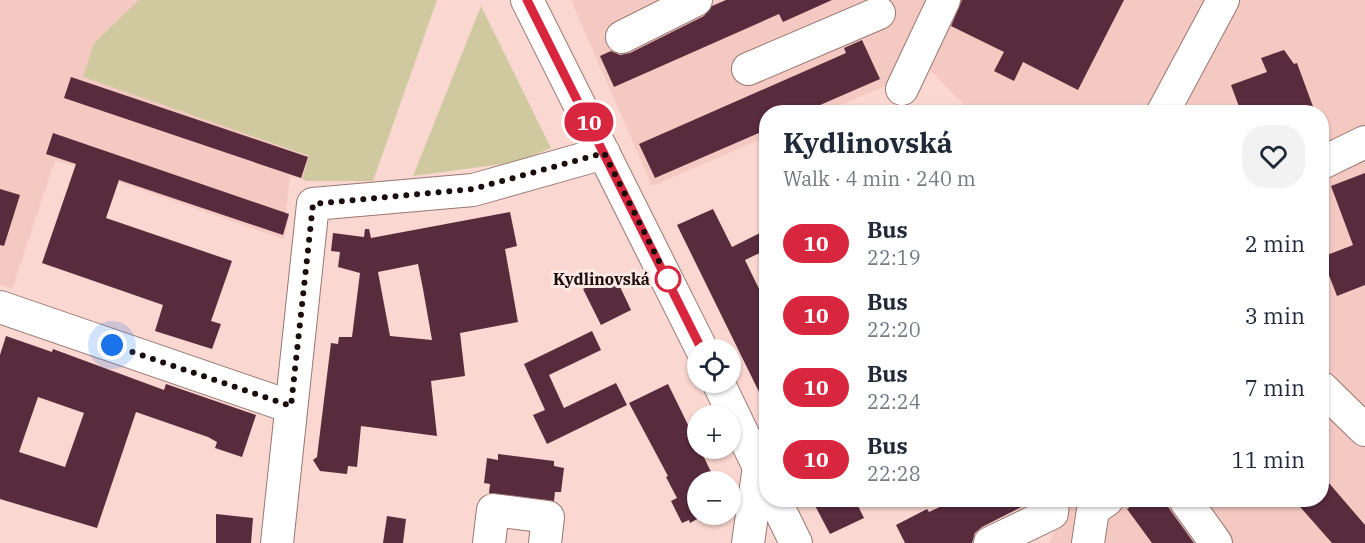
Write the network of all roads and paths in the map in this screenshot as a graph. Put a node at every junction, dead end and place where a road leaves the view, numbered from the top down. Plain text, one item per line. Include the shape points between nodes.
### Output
1 (527, 0) edge
2 (696, 0) edge
3 (944, 0) edge
4 (1223, 0) edge
5 (879, 13) dead end
6 (621, 37) dead end
7 (748, 69) dead end
8 (902, 89) dead end
9 (1167, 105) edge
10 (1365, 142) edge
11 (604, 153) junction
12 (1329, 160) edge
13 (0, 307) edge
14 (697, 339) edge
15 (723, 393) edge
16 (1329, 395) edge
17 (291, 406) junction
18 (1365, 430) edge
19 (759, 466) edge
20 (759, 492) edge
21 (778, 507) edge
22 (1053, 507) edge
23 (1097, 507) edge
24 (1190, 507) edge
25 (277, 543) edge
26 (489, 543) edge
27 (545, 543) edge
28 (748, 543) edge
29 (796, 543) edge
30 (990, 543) edge
31 (1088, 543) edge
32 (1216, 543) edge

1 - 11 street
2 - 6 street
3 - 8 street
4 - 9 street
5 - 7 street
10 - 12 street
11 - 14 street
11 - 17 street via 473,189 313,204
13 - 17 street
15 - 19 street
16 - 18 street
17 - 25 street
20 - 28 street
21 - 29 street
22 - 30 street via 1053,513
23 - 31 street via 1093,510
24 - 32 street
26 - 27 street via 493,510 548,517

